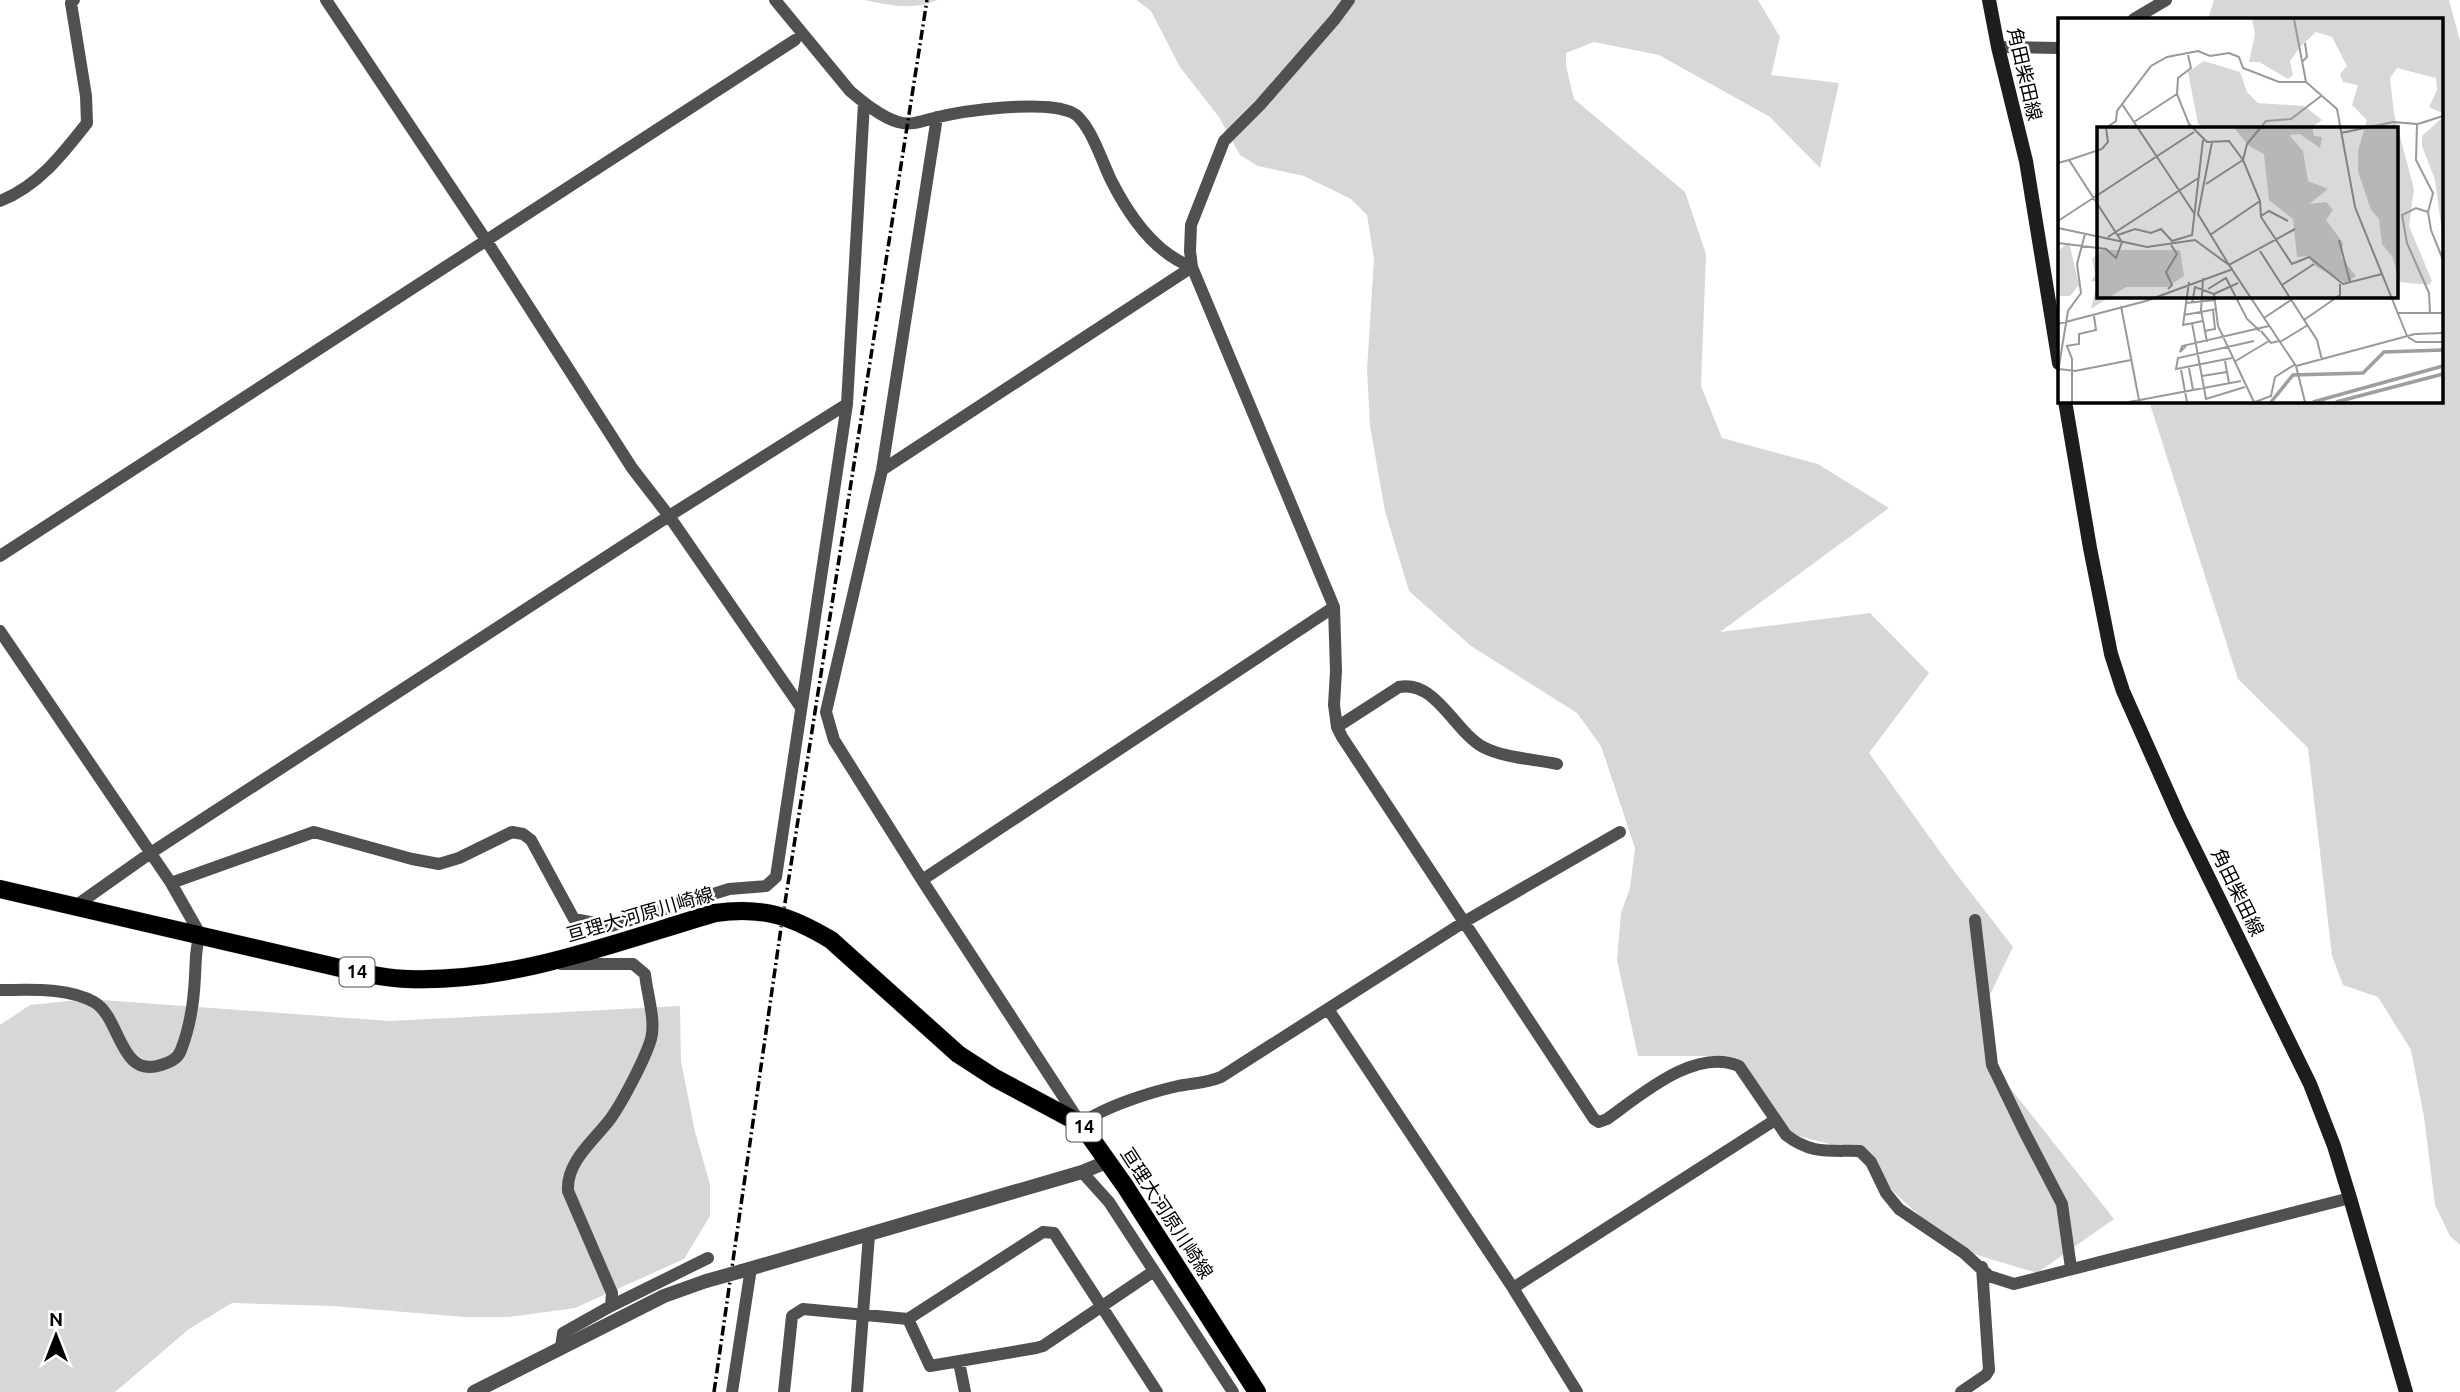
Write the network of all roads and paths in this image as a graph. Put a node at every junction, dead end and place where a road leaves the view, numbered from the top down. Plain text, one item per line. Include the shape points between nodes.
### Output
1 (74, 0) edge
2 (326, 0) edge
3 (775, 0) edge
4 (1349, 0) edge
5 (1989, 0) edge
6 (2166, 0) edge
7 (2136, 18) edge
8 (795, 40) dead end
9 (1998, 47) junction
10 (2058, 48) edge
11 (864, 103) junction
12 (937, 117) junction
13 (0, 201) edge
14 (486, 240) junction
15 (1192, 267) junction
16 (2058, 357) edge
17 (2065, 402) edge
18 (847, 404) junction
19 (882, 470) junction
20 (669, 516) junction
21 (0, 556) edge
22 (1334, 607) junction
23 (0, 631) edge
24 (800, 706) junction
25 (1337, 727) junction
26 (1557, 764) dead end
27 (1620, 832) dead end
28 (149, 853) junction
29 (922, 880) junction
30 (171, 883) junction
31 (0, 889) edge
32 (74, 907) junction
33 (1975, 920) dead end
34 (1464, 922) junction
35 (200, 934) junction
36 (533, 966) junction
37 (0, 990) edge
38 (1328, 1009) junction
39 (1775, 1120) junction
40 (1081, 1124) junction
41 (1097, 1166) junction
42 (2350, 1198) junction
43 (869, 1235) junction
44 (708, 1258) dead end
45 (1982, 1268) junction
46 (2071, 1268) junction
47 (747, 1270) junction
48 (1154, 1271) junction
49 (1513, 1288) junction
50 (611, 1306) junction
51 (1101, 1306) junction
52 (864, 1315) junction
53 (908, 1319) junction
54 (561, 1347) junction
55 (959, 1362) junction
56 (474, 1392) edge
57 (732, 1392) edge
58 (784, 1392) edge
59 (858, 1392) edge
60 (965, 1392) edge
61 (1157, 1392) edge
62 (1233, 1392) edge
63 (1257, 1392) edge
64 (1577, 1392) edge
65 (1961, 1392) edge
66 (2406, 1392) edge

1 - 13 street via 87,123 40,178
2 - 14 street
3 - 11 street
4 - 15 street via 1224,141 1191,225
5 - 9 main road, 角田柴田線
6 - 7 street
8 - 14 street
9 - 10 street
9 - 16 main road, 角田柴田線 via 2026,161
11 - 12 street via 898,122 918,124
11 - 18 street
12 - 15 street via 1039,106 1077,115 1139,225 1179,262
12 - 19 street
14 - 20 street via 632,468
14 - 21 street
15 - 19 street
15 - 22 street
17 - 42 main road, 角田柴田線 via 2111,654 2123,691 2179,817 2310,1084
18 - 20 street
18 - 24 street
19 - 29 street via 826,712 834,740
20 - 24 street
20 - 28 street
22 - 25 street
22 - 29 street
23 - 28 street
24 - 30 street via 776,877 766,886 729,889 611,926 574,919 531,840 512,832 439,863 314,832
25 - 26 street via 1409,685 1426,692 1482,746
25 - 34 street
27 - 34 street
28 - 30 street
28 - 32 street
29 - 40 street
30 - 35 street
31 - 32 main road, 亘理大河原川崎線 / 14
32 - 35 main road, 亘理大河原川崎線 / 14
33 - 46 street via 1992,1065 2062,1204
34 - 38 street
34 - 39 street via 1594,1119 1607,1119 1666,1078 1702,1063 1728,1061 1740,1066
35 - 36 main road, 亘理大河原川崎線 / 14 via 366,974 408,979 452,978
35 - 37 street via 183,1045 173,1061 160,1066 134,1062 109,1017 95,1003 70,994
36 - 40 main road, 亘理大河原川崎線 / 14, bridge via 715,913 737,910 783,916 831,940 958,1054
36 - 50 street via 633,964 645,974 651,1038 613,1116 567,1179 612,1293
38 - 40 street via 1221,1077 1165,1089 1094,1113
38 - 49 street
39 - 45 street via 1786,1135 1810,1150 1860,1151 1899,1209
39 - 49 street
40 - 41 main road, 亘理大河原川崎線 / 14
41 - 43 street
41 - 48 street via 1109,1202
41 - 63 main road, 亘理大河原川崎線 / 14
42 - 46 street
42 - 66 main road, 角田柴田線
43 - 47 street
43 - 52 street
44 - 50 street
45 - 46 street via 1989,1276 2014,1284
45 - 65 street via 1989,1370
47 - 54 street, bridge via 664,1296
47 - 57 street
48 - 51 street
48 - 62 street
49 - 64 street
50 - 54 street via 563,1333
51 - 53 street via 1054,1233 1043,1232
51 - 55 street via 1043,1346
51 - 61 street
52 - 53 street
52 - 58 street via 803,1309 792,1316
52 - 59 street
53 - 55 street via 930,1366
54 - 56 street
55 - 60 street

